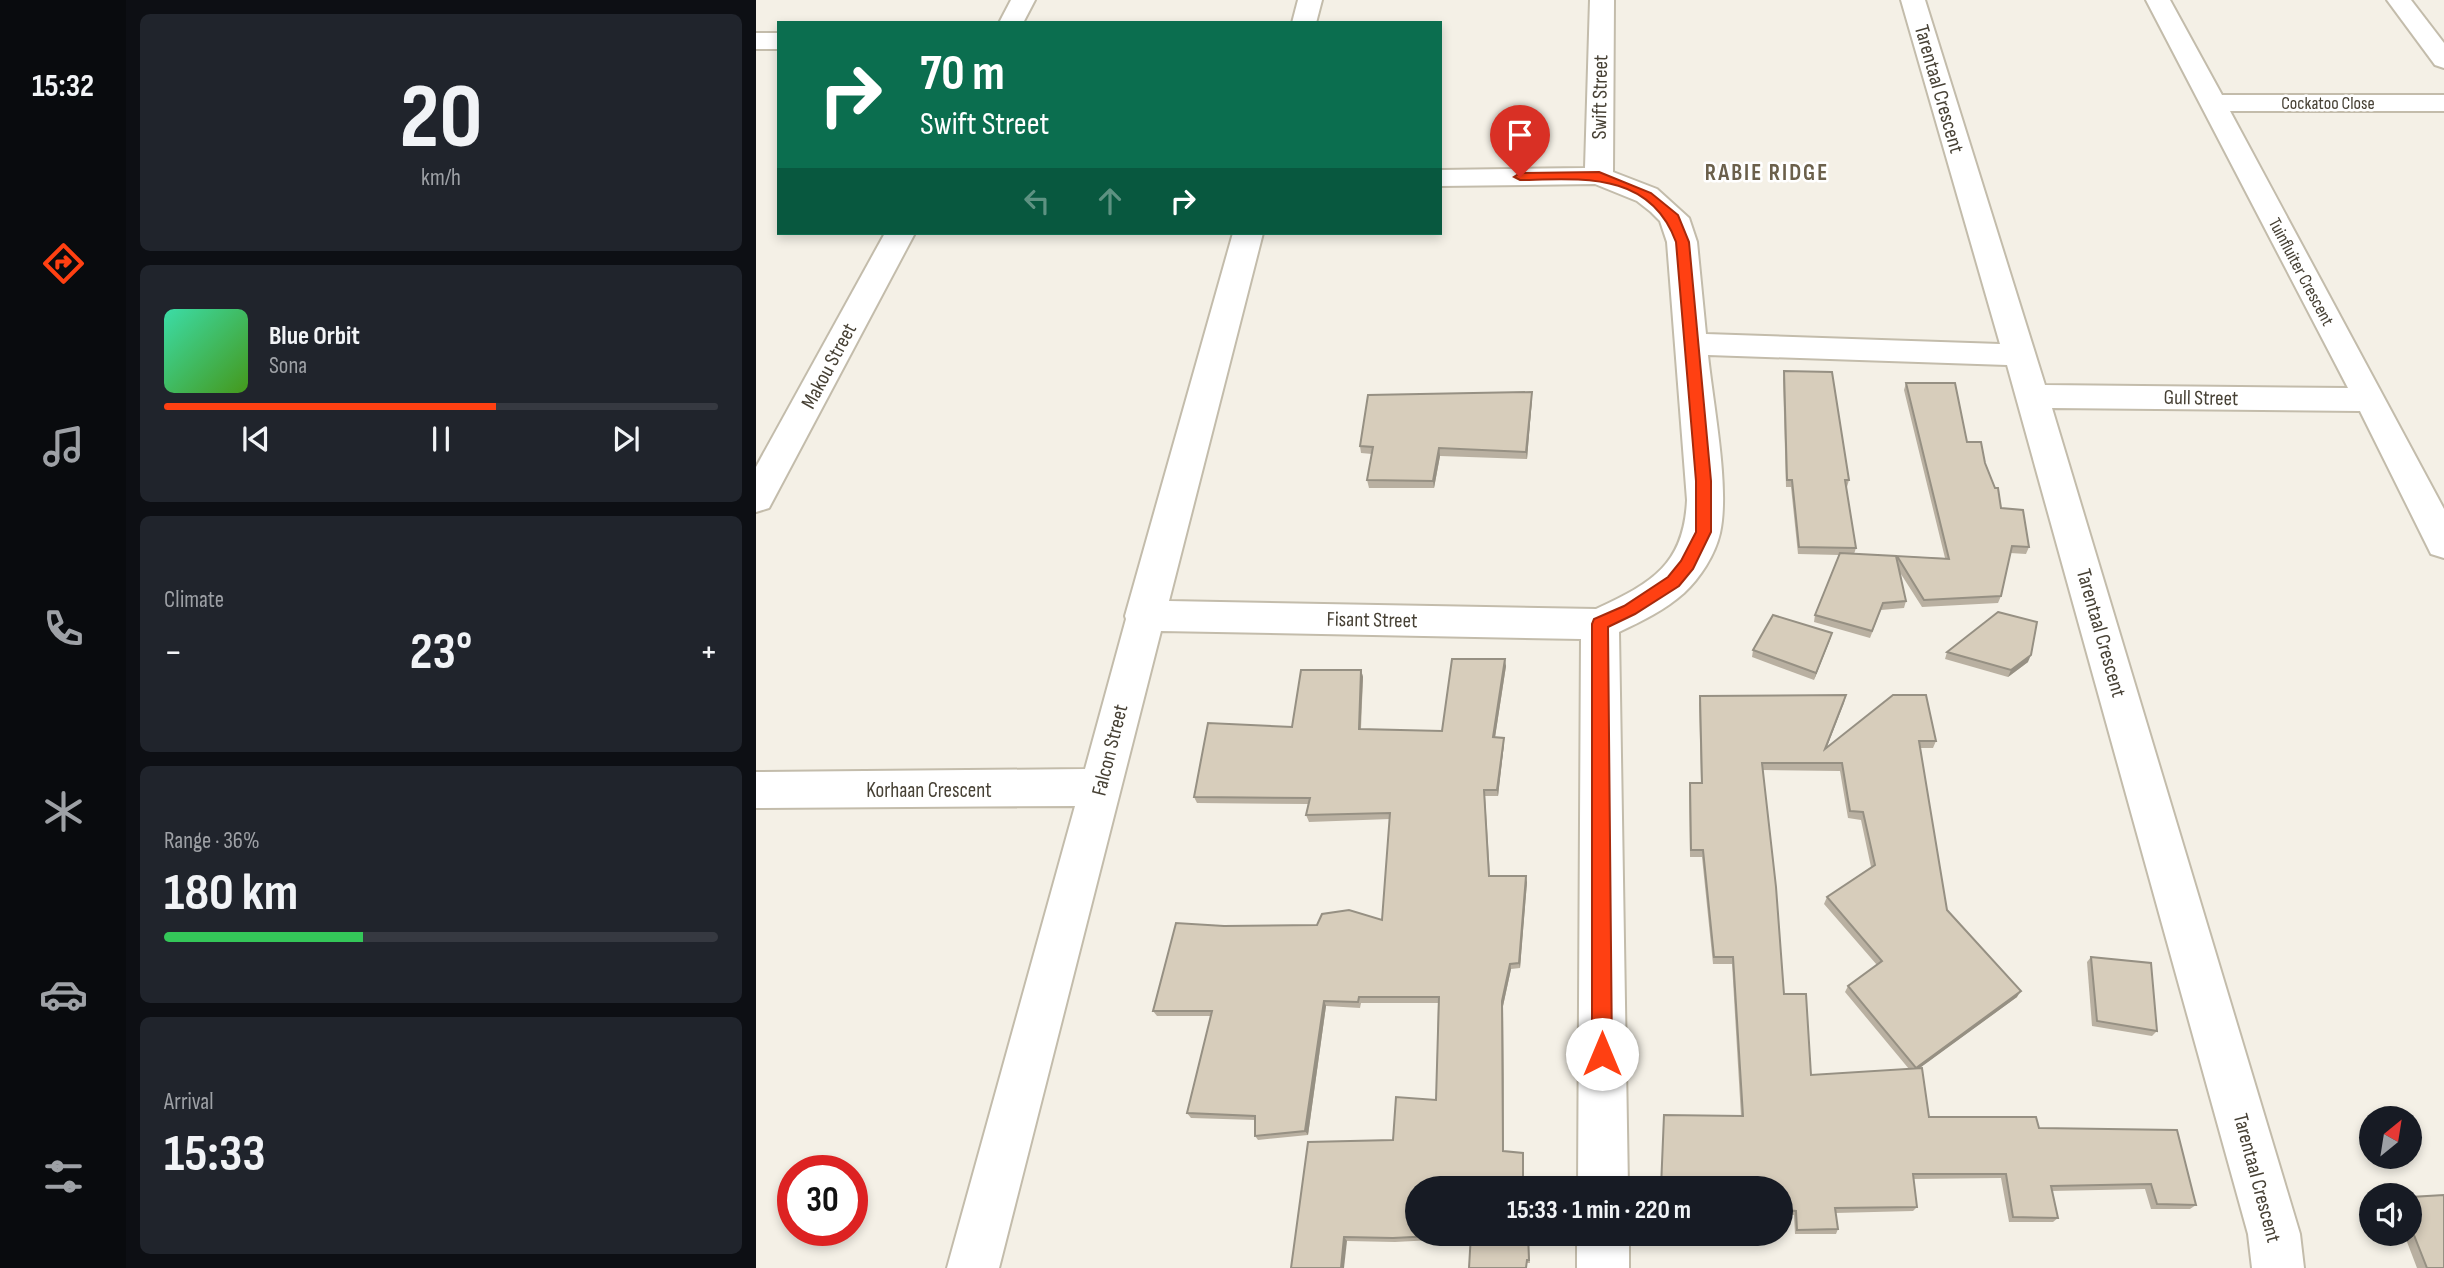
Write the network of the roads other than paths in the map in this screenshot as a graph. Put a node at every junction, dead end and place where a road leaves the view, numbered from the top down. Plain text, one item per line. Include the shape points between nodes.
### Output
1 (1023, 0) edge
2 (1310, 0) edge
3 (1602, 0) edge
4 (1913, 0) edge
5 (2158, 0) edge
6 (2399, 0) edge
7 (1012, 21) edge
8 (1305, 21) edge
9 (756, 41) edge
10 (777, 41) edge
11 (2444, 61) edge
12 (2212, 103) junction
13 (2444, 103) edge
14 (1599, 176) junction
15 (1442, 178) edge
16 (899, 235) edge
17 (1247, 235) edge
18 (1691, 344) junction
19 (2019, 355) junction
20 (2032, 396) junction
21 (2371, 400) junction
22 (768, 456) edge
23 (756, 499) edge
24 (2444, 544) edge
25 (1144, 616) junction
26 (1600, 624) junction
27 (1101, 787) junction
28 (756, 790) edge
29 (1602, 1176) edge
30 (1603, 1246) edge
31 (973, 1268) edge
32 (1603, 1268) edge
33 (2278, 1268) edge

1 - 7 street
2 - 8 street
3 - 14 street, Swift Street
4 - 19 street, Tarentaal Crescent
5 - 12 street, Tuinfluiter Crescent
6 - 11 street
9 - 10 street
12 - 13 street, Cockatoo Close
12 - 21 street, Tuinfluiter Crescent
14 - 15 street
14 - 18 street via 1647,195 1674,218 1679,228
16 - 22 street, Makou Street
17 - 25 street, Falcon Street
18 - 19 street
18 - 26 street via 1703,532 1673,582
19 - 20 street, Tarentaal Crescent
20 - 21 street, Gull Street
20 - 33 street, Tarentaal Crescent via 2274,1234
21 - 24 street, Tuinfluiter Crescent
22 - 23 street, Makou Street
25 - 26 street, Fisant Street
25 - 27 street, Falcon Street
26 - 29 street
27 - 28 street, Korhaan Crescent
27 - 31 street, Falcon Street
30 - 32 street

